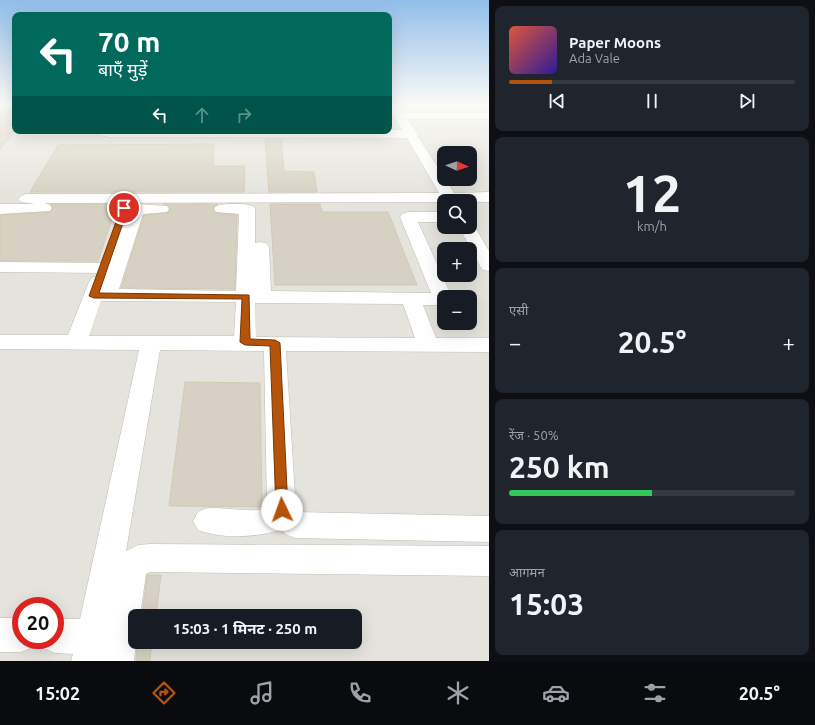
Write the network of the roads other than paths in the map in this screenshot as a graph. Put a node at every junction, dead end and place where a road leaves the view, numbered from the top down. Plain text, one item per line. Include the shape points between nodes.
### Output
1 (412, 134) edge
2 (447, 194) edge
3 (489, 196) edge
4 (477, 197) edge
5 (26, 199) dead end
6 (437, 199) edge
7 (0, 209) edge
8 (408, 217) junction
9 (437, 218) edge
10 (471, 234) edge
11 (489, 266) edge
12 (0, 267) edge
13 (103, 268) junction
14 (100, 296) junction
15 (254, 297) junction
16 (411, 298) junction
17 (0, 342) edge
18 (76, 342) junction
19 (150, 342) junction
20 (245, 342) junction
21 (275, 343) junction
22 (428, 344) junction
23 (489, 345) edge
24 (208, 521) dead end
25 (295, 525) dead end
26 (489, 529) edge
27 (489, 561) edge
28 (0, 635) edge
29 (12, 635) edge
30 (64, 639) edge
31 (91, 649) edge
32 (116, 661) edge

1 - 2 street
3 - 4 street
5 - 6 street
7 - 13 street via 124,208
8 - 9 street
8 - 15 street via 404,208 260,208
8 - 16 street via 443,299
10 - 11 street
12 - 13 street
13 - 14 street
14 - 15 street
14 - 15 street via 137,209 247,209
14 - 18 street
15 - 16 street
15 - 20 street
16 - 22 street
17 - 18 street
18 - 19 street
19 - 20 street
19 - 31 street
20 - 21 street
21 - 22 street
21 - 24 street via 282,510 278,516 270,520
22 - 23 street
25 - 26 street
27 - 32 street via 150,558 138,560 131,567
28 - 29 street
30 - 31 street

